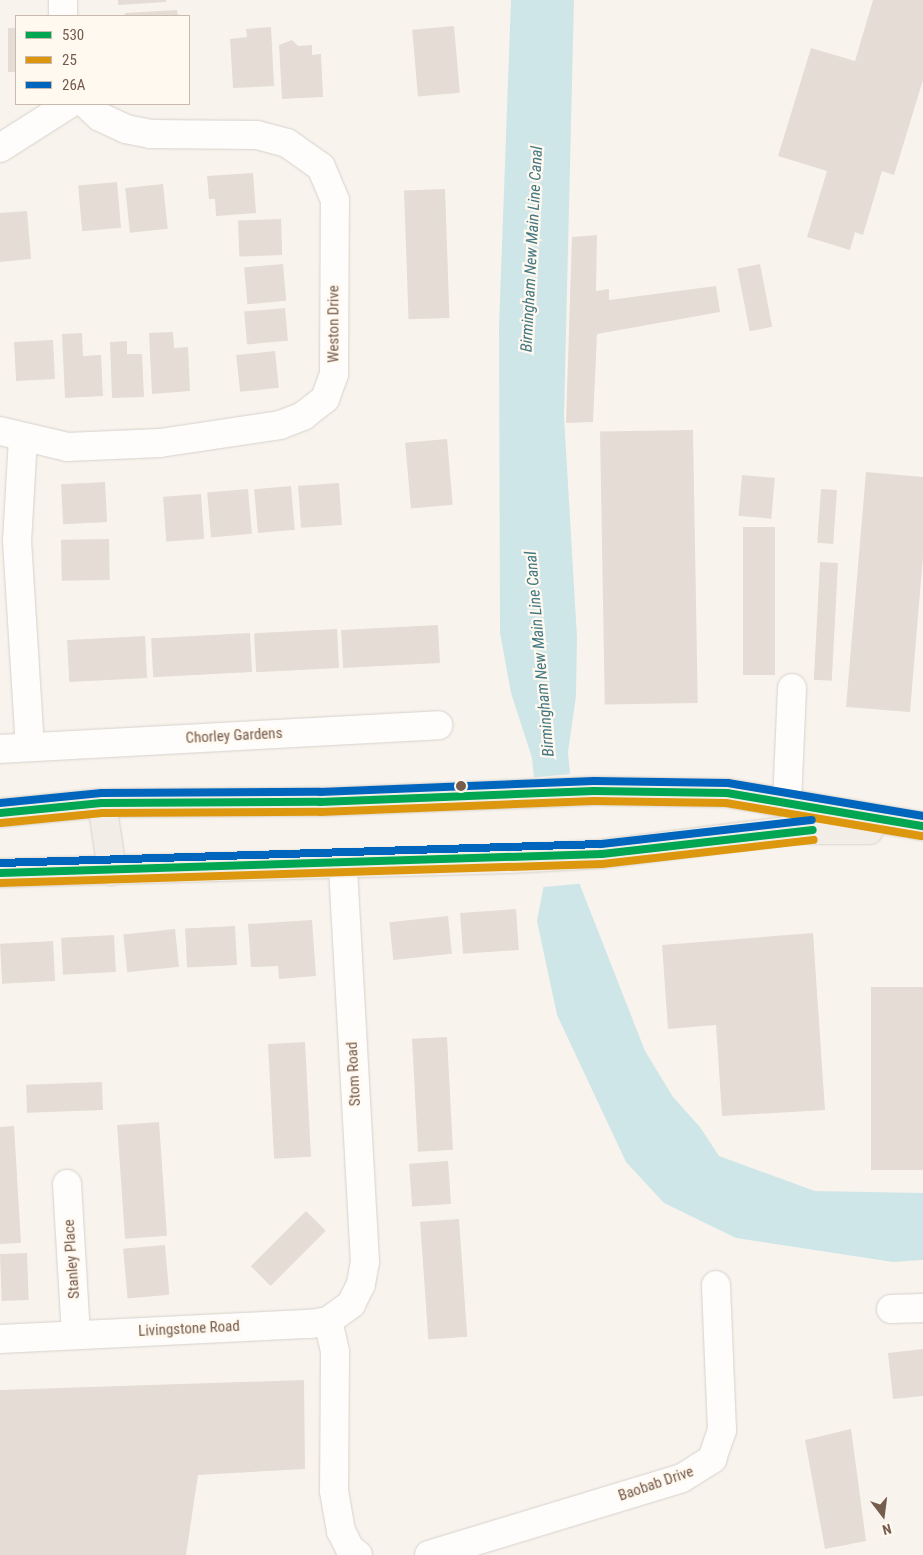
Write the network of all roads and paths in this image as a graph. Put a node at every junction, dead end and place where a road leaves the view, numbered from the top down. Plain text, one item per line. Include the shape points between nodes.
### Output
1 (63, 0) edge
2 (63, 15) edge
3 (67, 105) edge
4 (87, 105) edge
5 (0, 148) edge
6 (11, 434) edge
7 (792, 688) dead end
8 (438, 725) dead end
9 (30, 747) junction
10 (0, 749) edge
11 (102, 803) junction
12 (787, 803) junction
13 (0, 813) edge
14 (923, 827) edge
15 (791, 830) junction
16 (343, 864) junction
17 (112, 871) junction
18 (0, 873) edge
19 (67, 1184) dead end
20 (716, 1285) dead end
21 (923, 1308) edge
22 (891, 1309) dead end
23 (328, 1321) junction
24 (76, 1335) junction
25 (0, 1339) edge
26 (358, 1555) edge
27 (428, 1555) edge

1 - 2 street
3 - 5 street
4 - 6 street, Weston Drive via 100,117 126,129 151,134 257,135 287,143 321,167 335,200 334,374 325,399 303,416 280,425 160,443 67,447
6 - 9 street
7 - 12 street
8 - 9 street, Chorley Gardens
9 - 10 street, Chorley Gardens
11 - 12 main road via 320,802 594,791 727,793
11 - 13 main road
11 - 17 main road
12 - 14 main road
12 - 15 main road
14 - 15 main road
15 - 16 main road via 602,854
16 - 17 main road
16 - 23 street, Stom Road via 364,1262 361,1284 351,1304
17 - 18 main road
19 - 24 street, Stanley Place
20 - 27 street, Baobab Drive via 722,1430 712,1460 682,1478
21 - 22 street
23 - 24 street, Livingstone Road
23 - 26 street via 335,1352 334,1491 341,1531 350,1549
24 - 25 street, Livingstone Road

